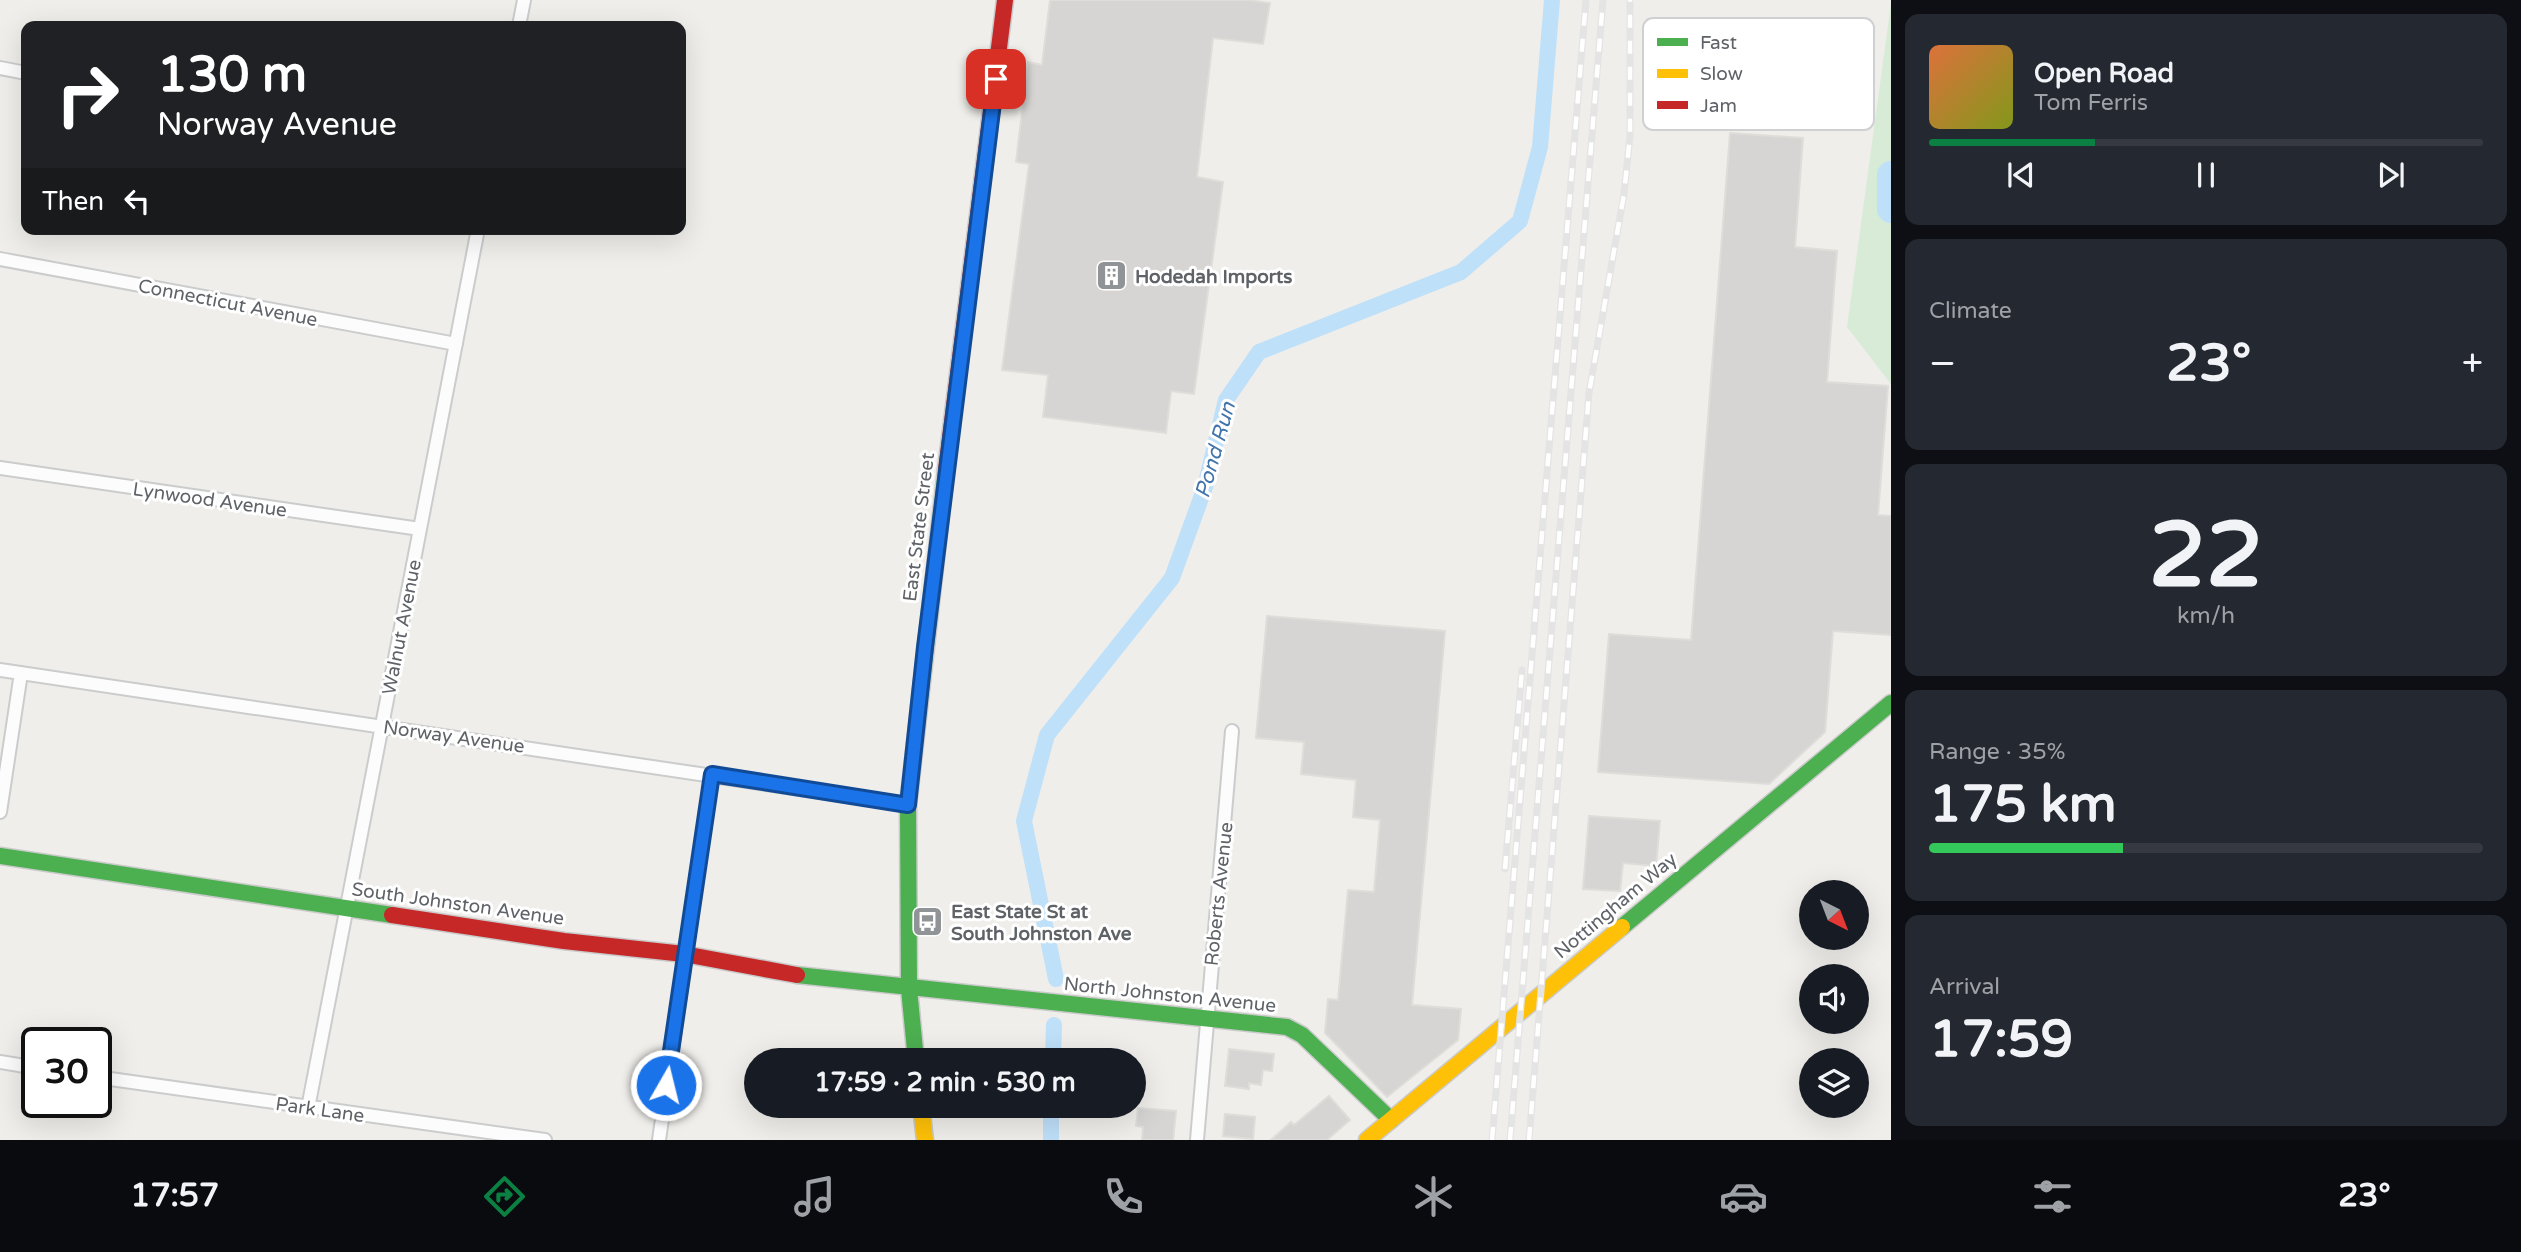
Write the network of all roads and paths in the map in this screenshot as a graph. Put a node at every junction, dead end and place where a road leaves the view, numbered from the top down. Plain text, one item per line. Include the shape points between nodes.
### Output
1 (524, 0) edge
2 (1005, 0) edge
3 (520, 21) edge
4 (0, 68) edge
5 (21, 72) edge
6 (477, 235) edge
7 (0, 259) edge
8 (456, 344) junction
9 (0, 468) edge
10 (420, 529) junction
11 (0, 670) edge
12 (22, 673) junction
13 (1891, 703) edge
14 (382, 726) junction
15 (1232, 731) dead end
16 (712, 774) junction
17 (908, 805) junction
18 (0, 812) edge
19 (0, 856) edge
20 (346, 908) junction
21 (684, 954) junction
22 (909, 989) junction
23 (1206, 1019) junction
24 (915, 1048) edge
25 (0, 1062) edge
26 (21, 1065) edge
27 (112, 1079) edge
28 (308, 1108) junction
29 (922, 1118) edge
30 (1391, 1120) junction
31 (477, 1136) edge
32 (545, 1140) edge
33 (659, 1140) edge
34 (925, 1140) edge
35 (1197, 1140) edge
36 (1367, 1140) edge

1 - 3 street
2 - 17 street, East State Street
4 - 5 street
6 - 8 street, Walnut Avenue
7 - 8 street, Connecticut Avenue
8 - 10 street, Walnut Avenue
9 - 10 street, Lynwood Avenue
10 - 14 street, Walnut Avenue
11 - 12 street, Norway Avenue
12 - 14 street, Norway Avenue
12 - 18 street
13 - 30 street, Nottingham Way
14 - 16 street, Norway Avenue
14 - 20 street, Walnut Avenue
15 - 23 street, Roberts Avenue
16 - 17 street, Norway Avenue
16 - 21 street
17 - 22 street, East State Street
19 - 20 street, South Johnston Avenue
20 - 21 street, South Johnston Avenue
20 - 28 street, Walnut Avenue
21 - 22 street, South Johnston Avenue via 811,978
21 - 33 street
22 - 23 street, North Johnston Avenue
22 - 24 street, East State Street
23 - 30 street, North Johnston Avenue via 1287,1027 1302,1035
23 - 35 street, Roberts Avenue
25 - 26 street
27 - 28 street, Park Lane
28 - 31 street, Park Lane
29 - 34 street
30 - 36 street, Nottingham Way
31 - 32 street, Park Lane

